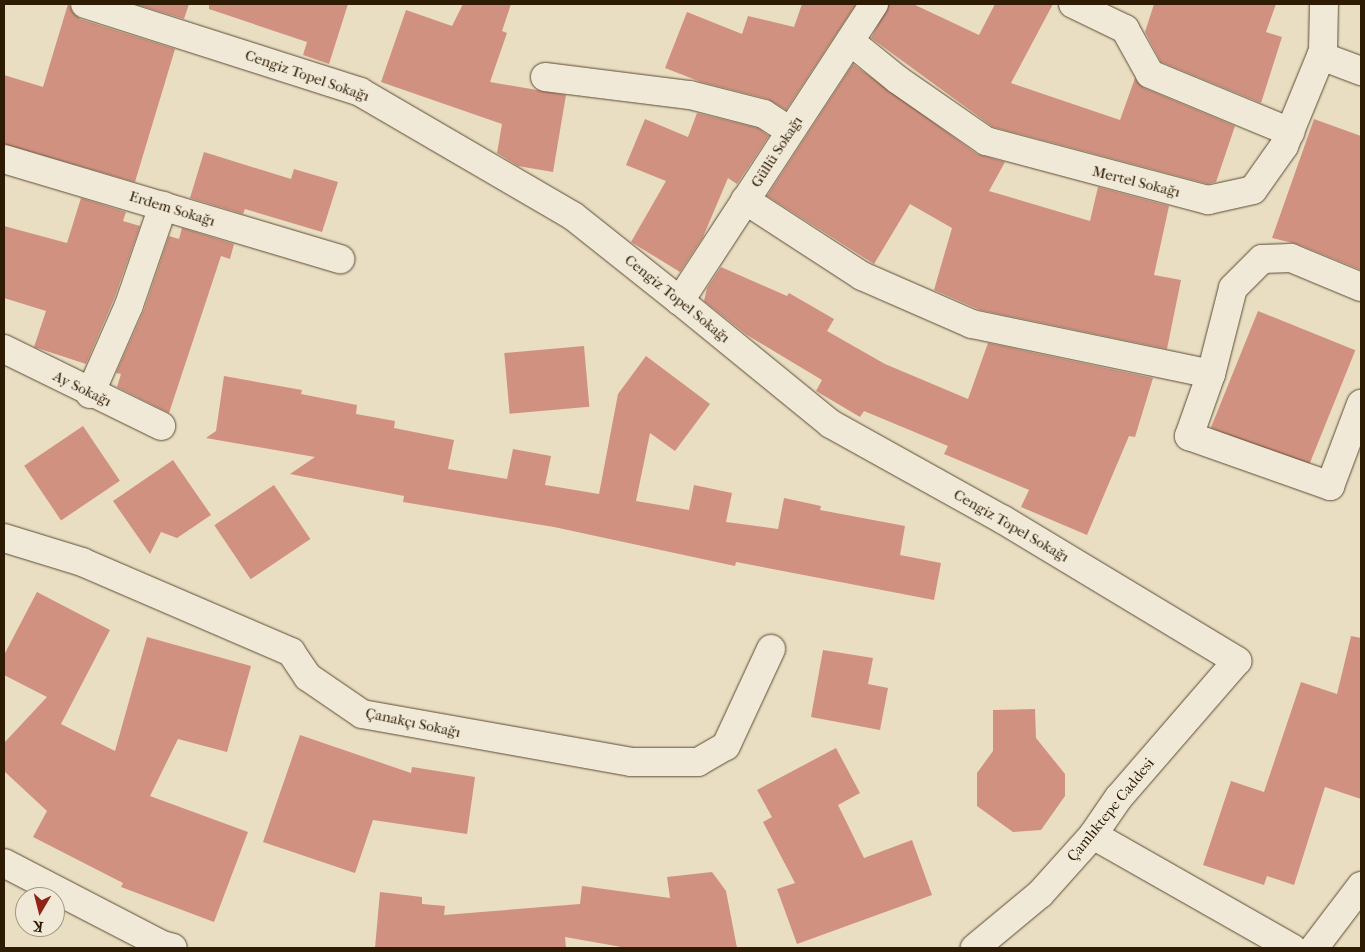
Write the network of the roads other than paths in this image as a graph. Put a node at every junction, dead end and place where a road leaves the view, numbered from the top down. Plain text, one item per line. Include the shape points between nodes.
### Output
1 (85, 4) edge
2 (874, 4) edge
3 (1073, 4) edge
4 (1324, 4) edge
5 (850, 41) junction
6 (1321, 56) junction
7 (1361, 71) edge
8 (545, 77) dead end
9 (790, 131) junction
10 (1290, 132) junction
11 (4, 159) edge
12 (745, 200) junction
13 (163, 206) junction
14 (340, 259) dead end
15 (1361, 288) edge
16 (680, 301) junction
17 (4, 349) edge
18 (1211, 374) junction
19 (90, 394) junction
20 (1361, 404) edge
21 (161, 426) dead end
22 (4, 538) edge
23 (771, 649) dead end
24 (1237, 661) joint
25 (1093, 835) junction
26 (4, 863) edge
27 (1361, 886) edge
28 (173, 948) edge
29 (975, 948) edge
30 (1292, 948) edge
31 (1314, 948) edge

1 - 16 street, Cengiz Topel Sokağı via 360,92 573,216
2 - 5 street, Güllü Sokağı
3 - 10 street via 1124,29 1150,74
4 - 6 street, Mertel Sokağı
5 - 9 street, Güllü Sokağı
5 - 10 street, Mertel Sokağı via 898,80 986,141 1208,200 1253,190
6 - 7 street
6 - 10 street, Mertel Sokağı
8 - 9 street via 690,95 764,114
9 - 12 street, Güllü Sokağı
11 - 13 street, Erdem Sokağı
12 - 16 street, Güllü Sokağı
12 - 18 street via 862,276 972,324
13 - 14 street, Erdem Sokağı
13 - 19 street via 129,305
15 - 18 street via 1291,258 1262,259 1234,288
16 - 24 street, Cengiz Topel Sokağı via 831,424 1002,519
17 - 19 street, Ay Sokağı
18 - 20 street via 1189,436 1330,486
19 - 21 street, Ay Sokağı
22 - 23 street, Çanakçı Sokağı via 82,562 290,652 308,677 362,714 631,762 698,762 726,746
24 - 25 street, Çamlıktepe Caddesi via 1119,797
25 - 29 street, Çamlıktepe Caddesi via 1040,894
25 - 30 street
26 - 28 street via 162,946
27 - 31 street

